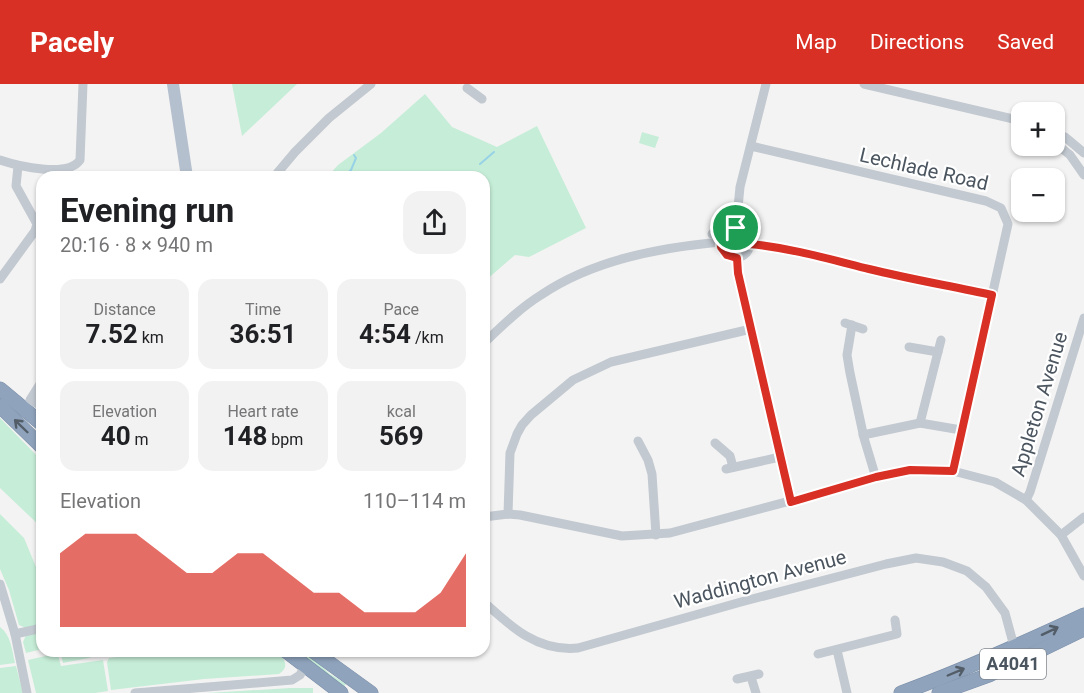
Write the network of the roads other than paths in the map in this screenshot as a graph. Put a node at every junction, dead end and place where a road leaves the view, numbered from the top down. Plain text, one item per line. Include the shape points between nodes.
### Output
1 (83, 84) edge
2 (173, 84) edge
3 (371, 84) edge
4 (481, 84) edge
5 (766, 84) edge
6 (864, 84) edge
7 (474, 94) dead end
8 (1011, 118) edge
9 (1065, 139) edge
10 (751, 146) junction
11 (1065, 151) edge
12 (1084, 153) edge
13 (0, 160) edge
14 (77, 164) junction
15 (18, 166) junction
16 (85, 171) edge
17 (186, 171) edge
18 (279, 171) edge
19 (1084, 175) edge
20 (736, 216) junction
21 (36, 222) edge
22 (36, 228) edge
23 (736, 228) junction
24 (712, 234) dead end
25 (720, 242) junction
26 (750, 244) junction
27 (737, 258) junction
28 (3, 267) edge
29 (0, 279) edge
30 (992, 295) junction
31 (1084, 318) edge
32 (751, 329) junction
33 (863, 329) dead end
34 (490, 338) edge
35 (941, 340) dead end
36 (909, 347) dead end
37 (938, 352) junction
38 (0, 389) edge
39 (36, 390) edge
40 (36, 403) edge
41 (0, 406) edge
42 (36, 419) edge
43 (920, 423) junction
44 (961, 430) junction
45 (863, 435) junction
46 (36, 441) edge
47 (638, 441) dead end
48 (715, 443) dead end
49 (780, 457) junction
50 (953, 471) junction
51 (876, 477) junction
52 (1026, 500) junction
53 (791, 502) junction
54 (508, 514) junction
55 (490, 516) edge
56 (1084, 517) edge
57 (656, 535) junction
58 (1061, 535) junction
59 (1084, 576) edge
60 (0, 584) edge
61 (490, 607) edge
62 (1084, 615) edge
63 (5, 618) edge
64 (895, 621) dead end
65 (36, 629) edge
66 (1084, 629) edge
67 (15, 634) junction
68 (1016, 647) junction
69 (1044, 649) junction
70 (837, 650) junction
71 (818, 654) dead end
72 (294, 657) edge
73 (319, 657) edge
74 (305, 666) junction
75 (1009, 666) junction
76 (737, 680) dead end
77 (845, 682) junction
78 (351, 687) edge
79 (27, 693) edge
80 (135, 693) edge
81 (341, 693) edge
82 (371, 693) edge
83 (756, 693) edge
84 (847, 693) edge
85 (853, 693) edge
86 (901, 693) edge
87 (939, 693) edge

1 - 14 street
2 - 17 main road
3 - 18 street via 329,118
4 - 7 street
5 - 10 street
6 - 8 street
9 - 12 street
10 - 20 street
10 - 30 street, Lechlade Road via 994,203 1001,208 1008,224
11 - 19 street
13 - 15 street
14 - 15 street via 61,168
14 - 16 street
15 - 21 street via 16,186
20 - 23 street
20 - 24 street
22 - 28 street
23 - 25 street via 725,232
23 - 26 street via 745,232
25 - 27 street via 727,255
25 - 34 street via 657,250 585,271 539,296
26 - 27 street via 748,251
26 - 30 street via 819,255
27 - 32 street
28 - 29 street
30 - 44 street, Lechlade Road
31 - 52 street, Appleton Avenue
32 - 49 street
32 - 54 street via 611,362 573,380 531,415 517,434 510,453
33 - 45 street via 849,324 847,355
35 - 37 street
36 - 37 street
37 - 43 street
38 - 42 highway
39 - 40 street via 30,400
46 -> 41 highway
43 - 44 street
43 - 45 street
44 - 50 street, Lechlade Road
45 - 51 street
47 - 57 street via 652,474
48 - 49 street via 730,456 730,468
49 - 53 street
50 - 51 street via 910,470
50 - 52 street via 995,482
51 - 53 street
52 - 58 street
53 - 57 street
54 - 55 street
54 - 57 street via 545,518 622,536
56 - 58 street
58 - 59 street
60 - 63 street
61 - 68 street, Waddington Avenue via 522,635 569,649 916,558 967,571 986,587 1005,613
68 -> 62 highway, A4041
63 - 67 street
64 - 70 street via 897,634
65 - 67 street
66 - 69 highway, A4041
67 - 79 street
68 - 69 street via 1023,652
68 - 75 street via 1015,659
86 -> 68 highway, A4041
69 - 75 highway, A4041
70 - 71 street
70 - 77 street
72 - 74 highway
73 - 78 highway
74 - 80 street via 292,681
74 - 81 highway
75 - 87 highway, A4041
76 - 83 street via 755,675
77 - 84 street
77 - 85 street
78 - 82 highway

